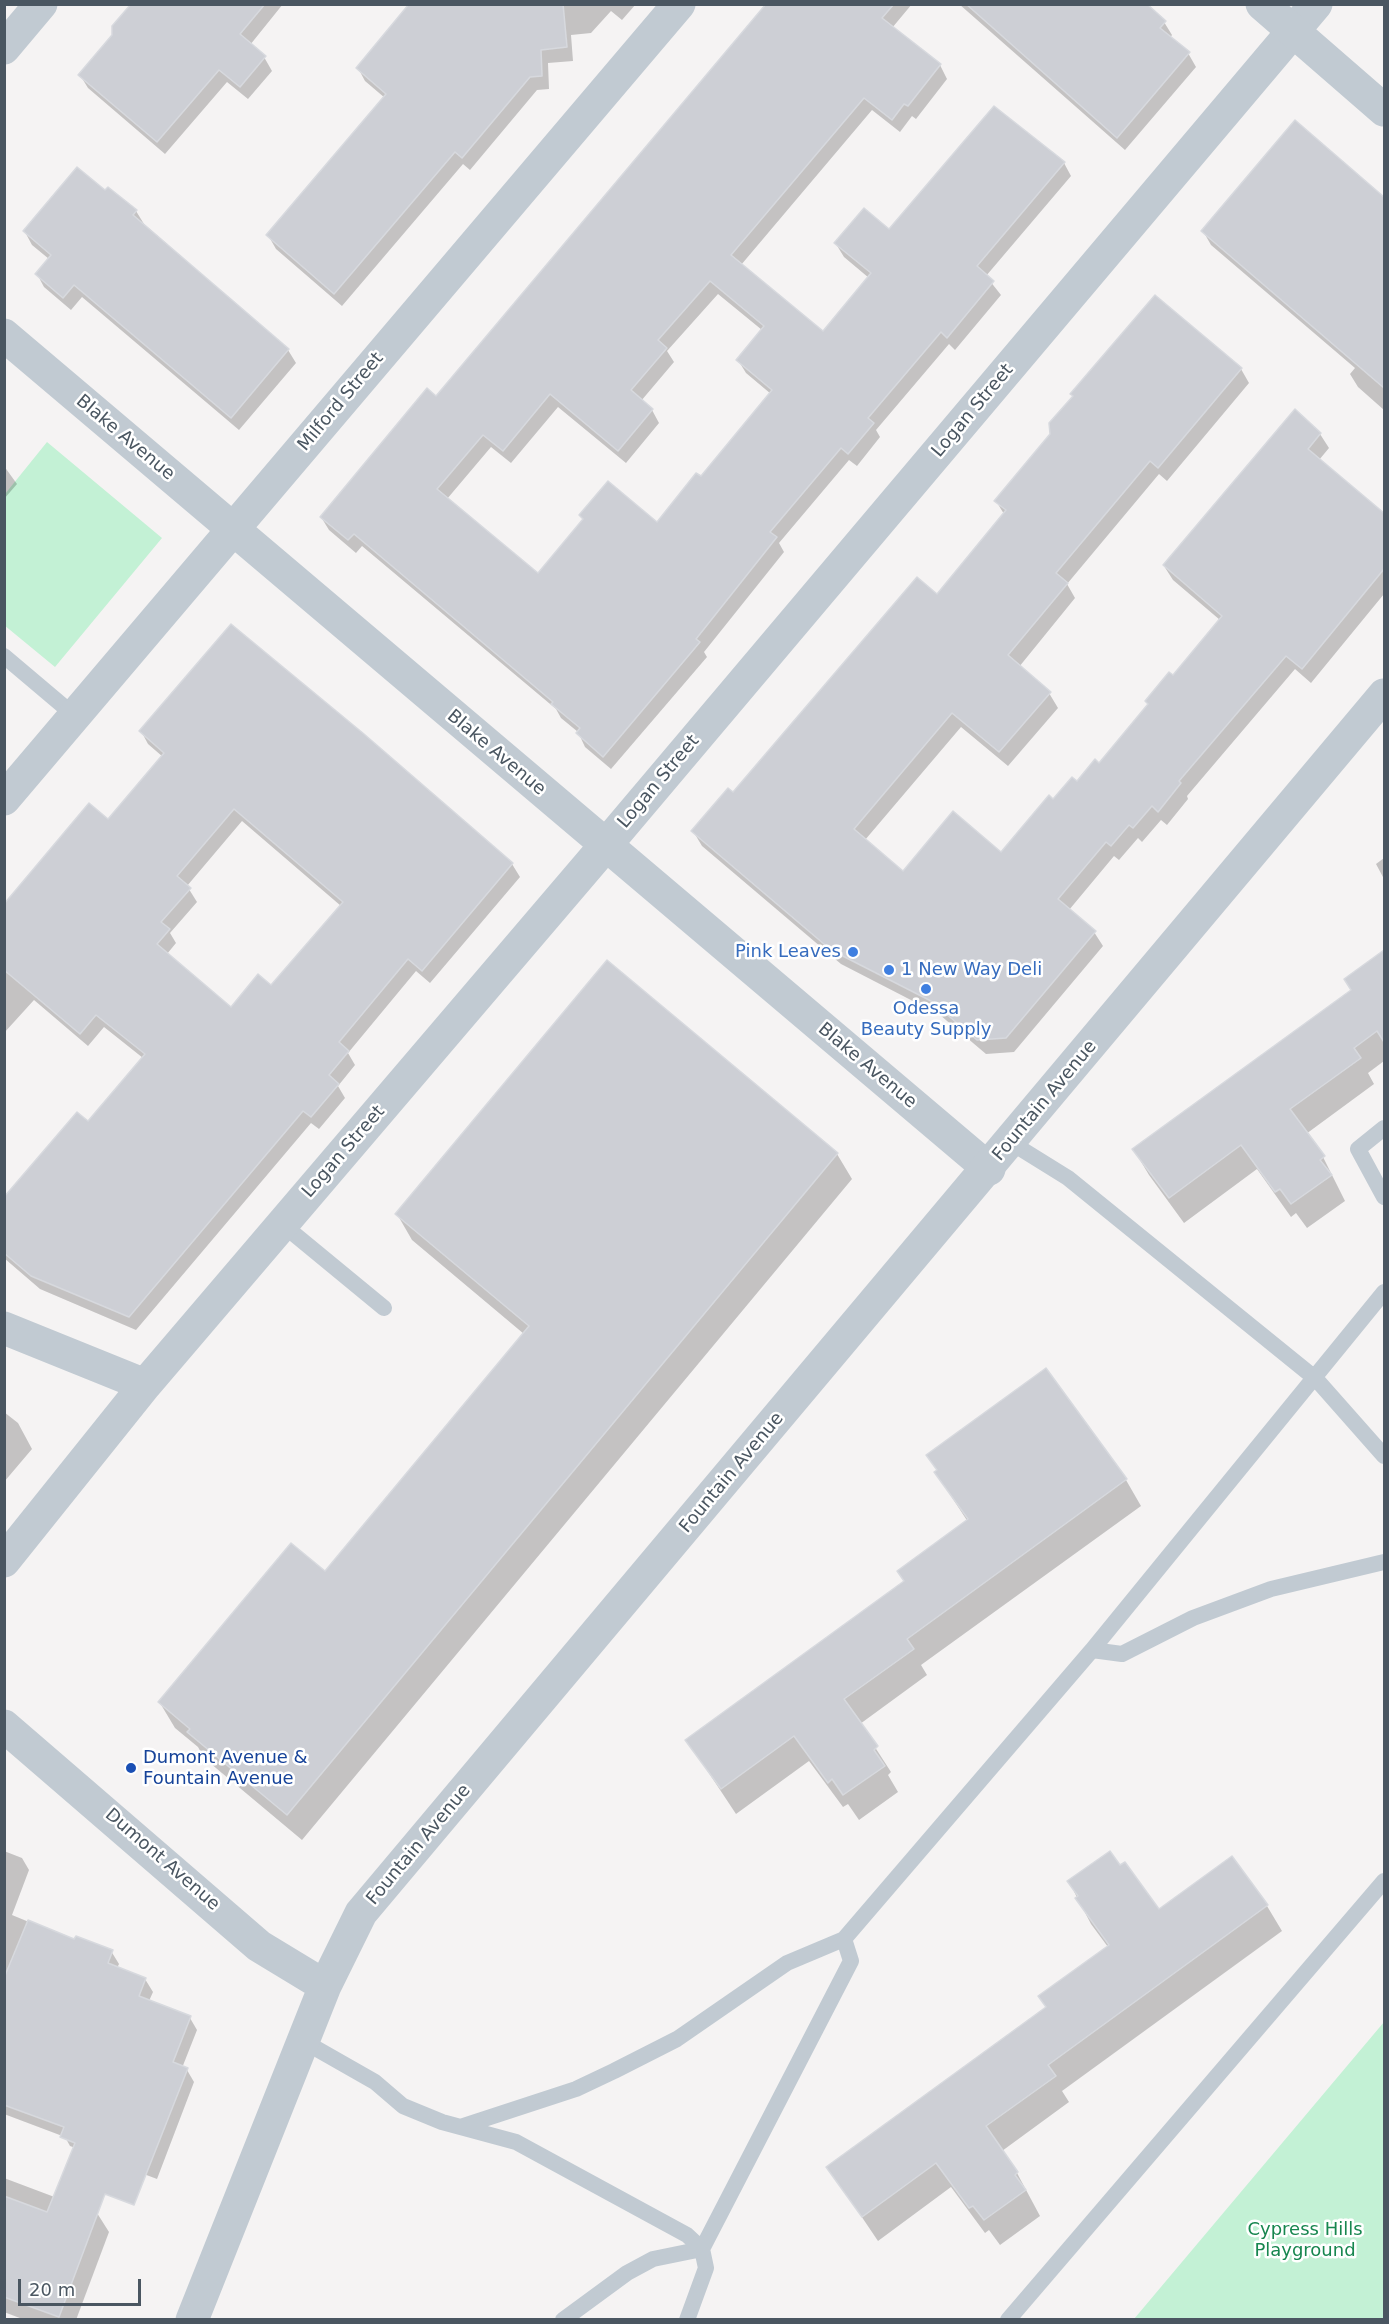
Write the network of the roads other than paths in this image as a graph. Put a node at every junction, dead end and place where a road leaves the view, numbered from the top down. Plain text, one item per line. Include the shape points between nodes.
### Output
1 (41, 4) edge
2 (679, 4) edge
3 (1262, 4) edge
4 (1316, 4) edge
5 (1294, 31) junction
6 (4, 48) edge
7 (1384, 110) edge
8 (4, 335) edge
9 (233, 530) junction
10 (4, 657) edge
11 (1384, 695) edge
12 (75, 717) junction
13 (4, 799) edge
14 (605, 846) junction
15 (1384, 1128) edge
16 (1010, 1143) junction
17 (989, 1169) junction
18 (1384, 1197) edge
19 (282, 1224) junction
20 (1384, 1292) edge
21 (384, 1308) dead end
22 (4, 1328) edge
23 (1316, 1379) junction
24 (145, 1385) junction
25 (1384, 1456) edge
26 (4, 1561) edge
27 (1384, 1562) edge
28 (1092, 1650) junction
29 (4, 1726) edge
30 (1384, 1881) edge
31 (844, 1939) junction
32 (325, 1986) junction
33 (303, 2041) junction
34 (462, 2127) junction
35 (702, 2249) junction
36 (192, 2319) edge
37 (563, 2319) edge
38 (687, 2319) edge
39 (1008, 2319) edge

1 - 6 street
2 - 9 street, Milford Street
3 - 5 street
4 - 5 street, Logan Street
5 - 7 street
5 - 14 street, Logan Street
8 - 9 street, Blake Avenue
9 - 12 street, Milford Street
9 - 14 street, Blake Avenue
10 - 12 lane
11 - 16 street, Fountain Avenue
12 - 13 street, Milford Street
14 - 17 street, Blake Avenue
14 - 19 street, Logan Street
15 - 18 lane via 1358,1149
16 - 17 street, Fountain Avenue
16 - 23 lane via 1068,1178
17 - 32 street, Fountain Avenue via 361,1913
19 - 21 lane
19 - 24 street, Logan Street
20 - 23 lane
22 - 24 street
23 - 25 lane
23 - 28 lane
24 - 26 street, Logan Street
27 - 28 lane via 1271,1590 1193,1618 1122,1654
28 - 31 lane
29 - 32 street, Dumont Avenue via 259,1946
30 - 39 lane
31 - 34 lane via 787,1963 686,2033 614,2071 576,2089
31 - 35 lane via 851,1961
32 - 33 street, Fountain Avenue
33 - 34 lane via 375,2082 403,2106
33 - 36 street, Fountain Avenue
34 - 35 lane via 516,2142 687,2235
35 - 37 lane via 653,2259
35 - 38 lane via 706,2268

